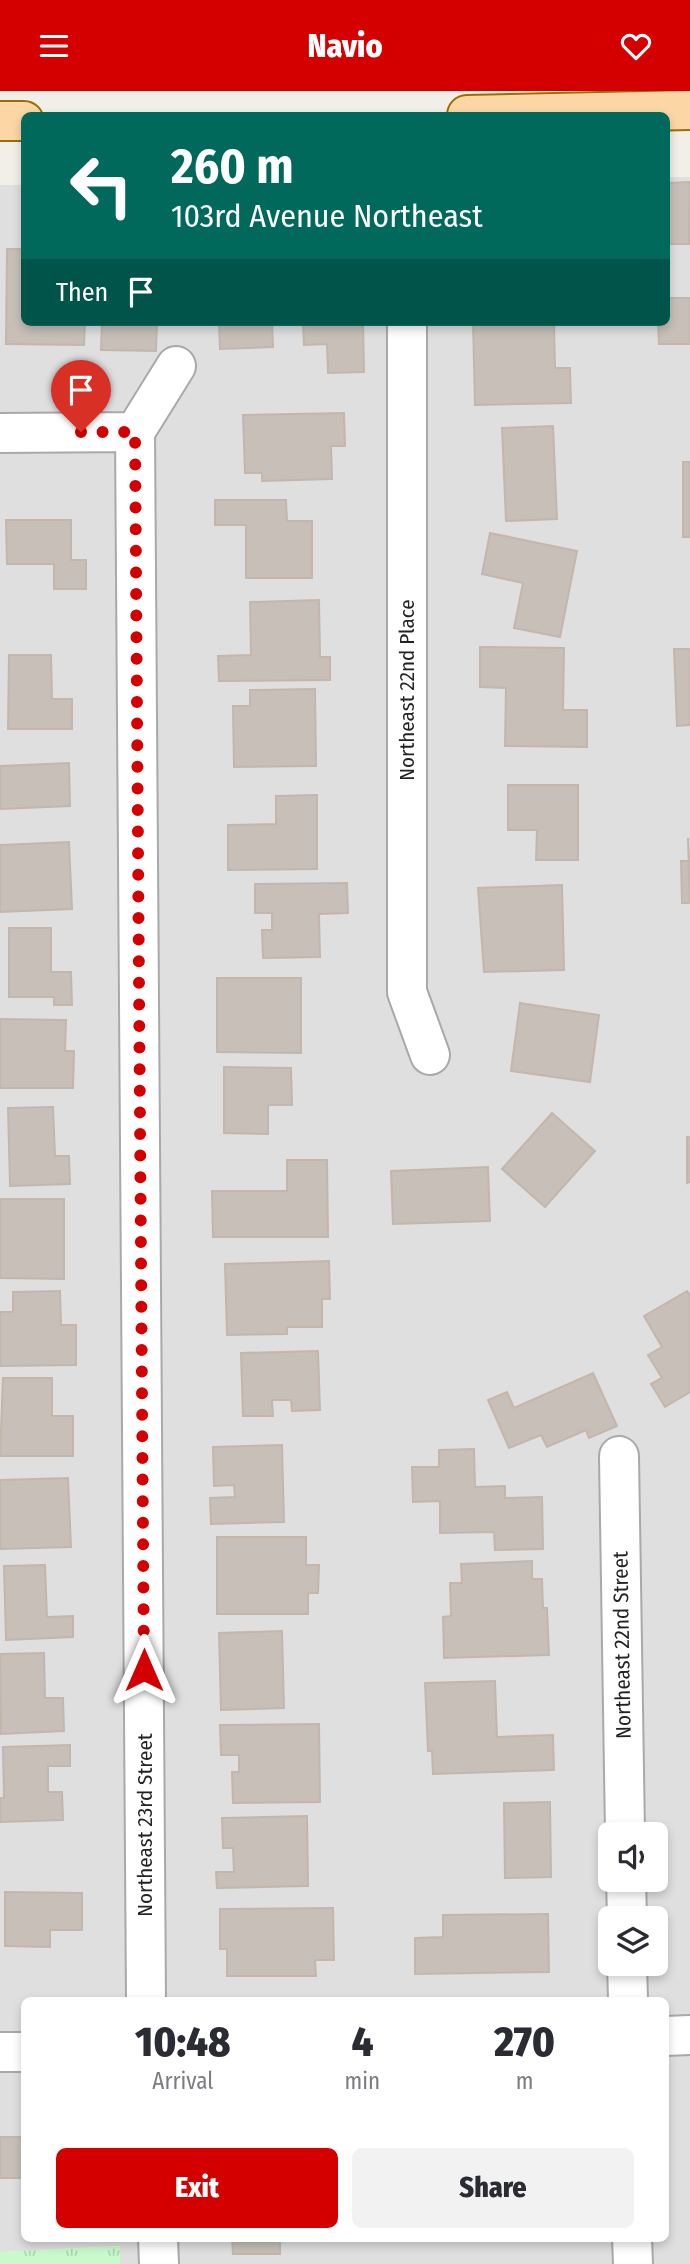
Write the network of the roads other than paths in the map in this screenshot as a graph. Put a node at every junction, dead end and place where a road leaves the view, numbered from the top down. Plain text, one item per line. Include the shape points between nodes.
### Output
1 (676, 104) edge
2 (524, 112) edge
3 (0, 121) edge
4 (21, 121) edge
5 (407, 326) edge
6 (176, 366) dead end
7 (135, 432) junction
8 (0, 433) edge
9 (430, 1055) dead end
10 (619, 1456) dead end
11 (625, 1822) edge
12 (627, 1976) edge
13 (146, 1997) edge
14 (628, 1997) edge
15 (690, 2035) edge
16 (669, 2036) edge
17 (0, 2052) edge
18 (21, 2052) edge
19 (158, 2242) edge
20 (632, 2242) edge
21 (159, 2264) edge
22 (633, 2264) edge

1 - 2 main road
3 - 4 main road
5 - 9 street, Northeast 22nd Place via 407,992
6 - 7 street
7 - 8 street
7 - 13 street, Northeast 23rd Street
10 - 11 street, Northeast 22nd Street
12 - 14 street
15 - 16 street
17 - 18 street
19 - 21 street
20 - 22 street

